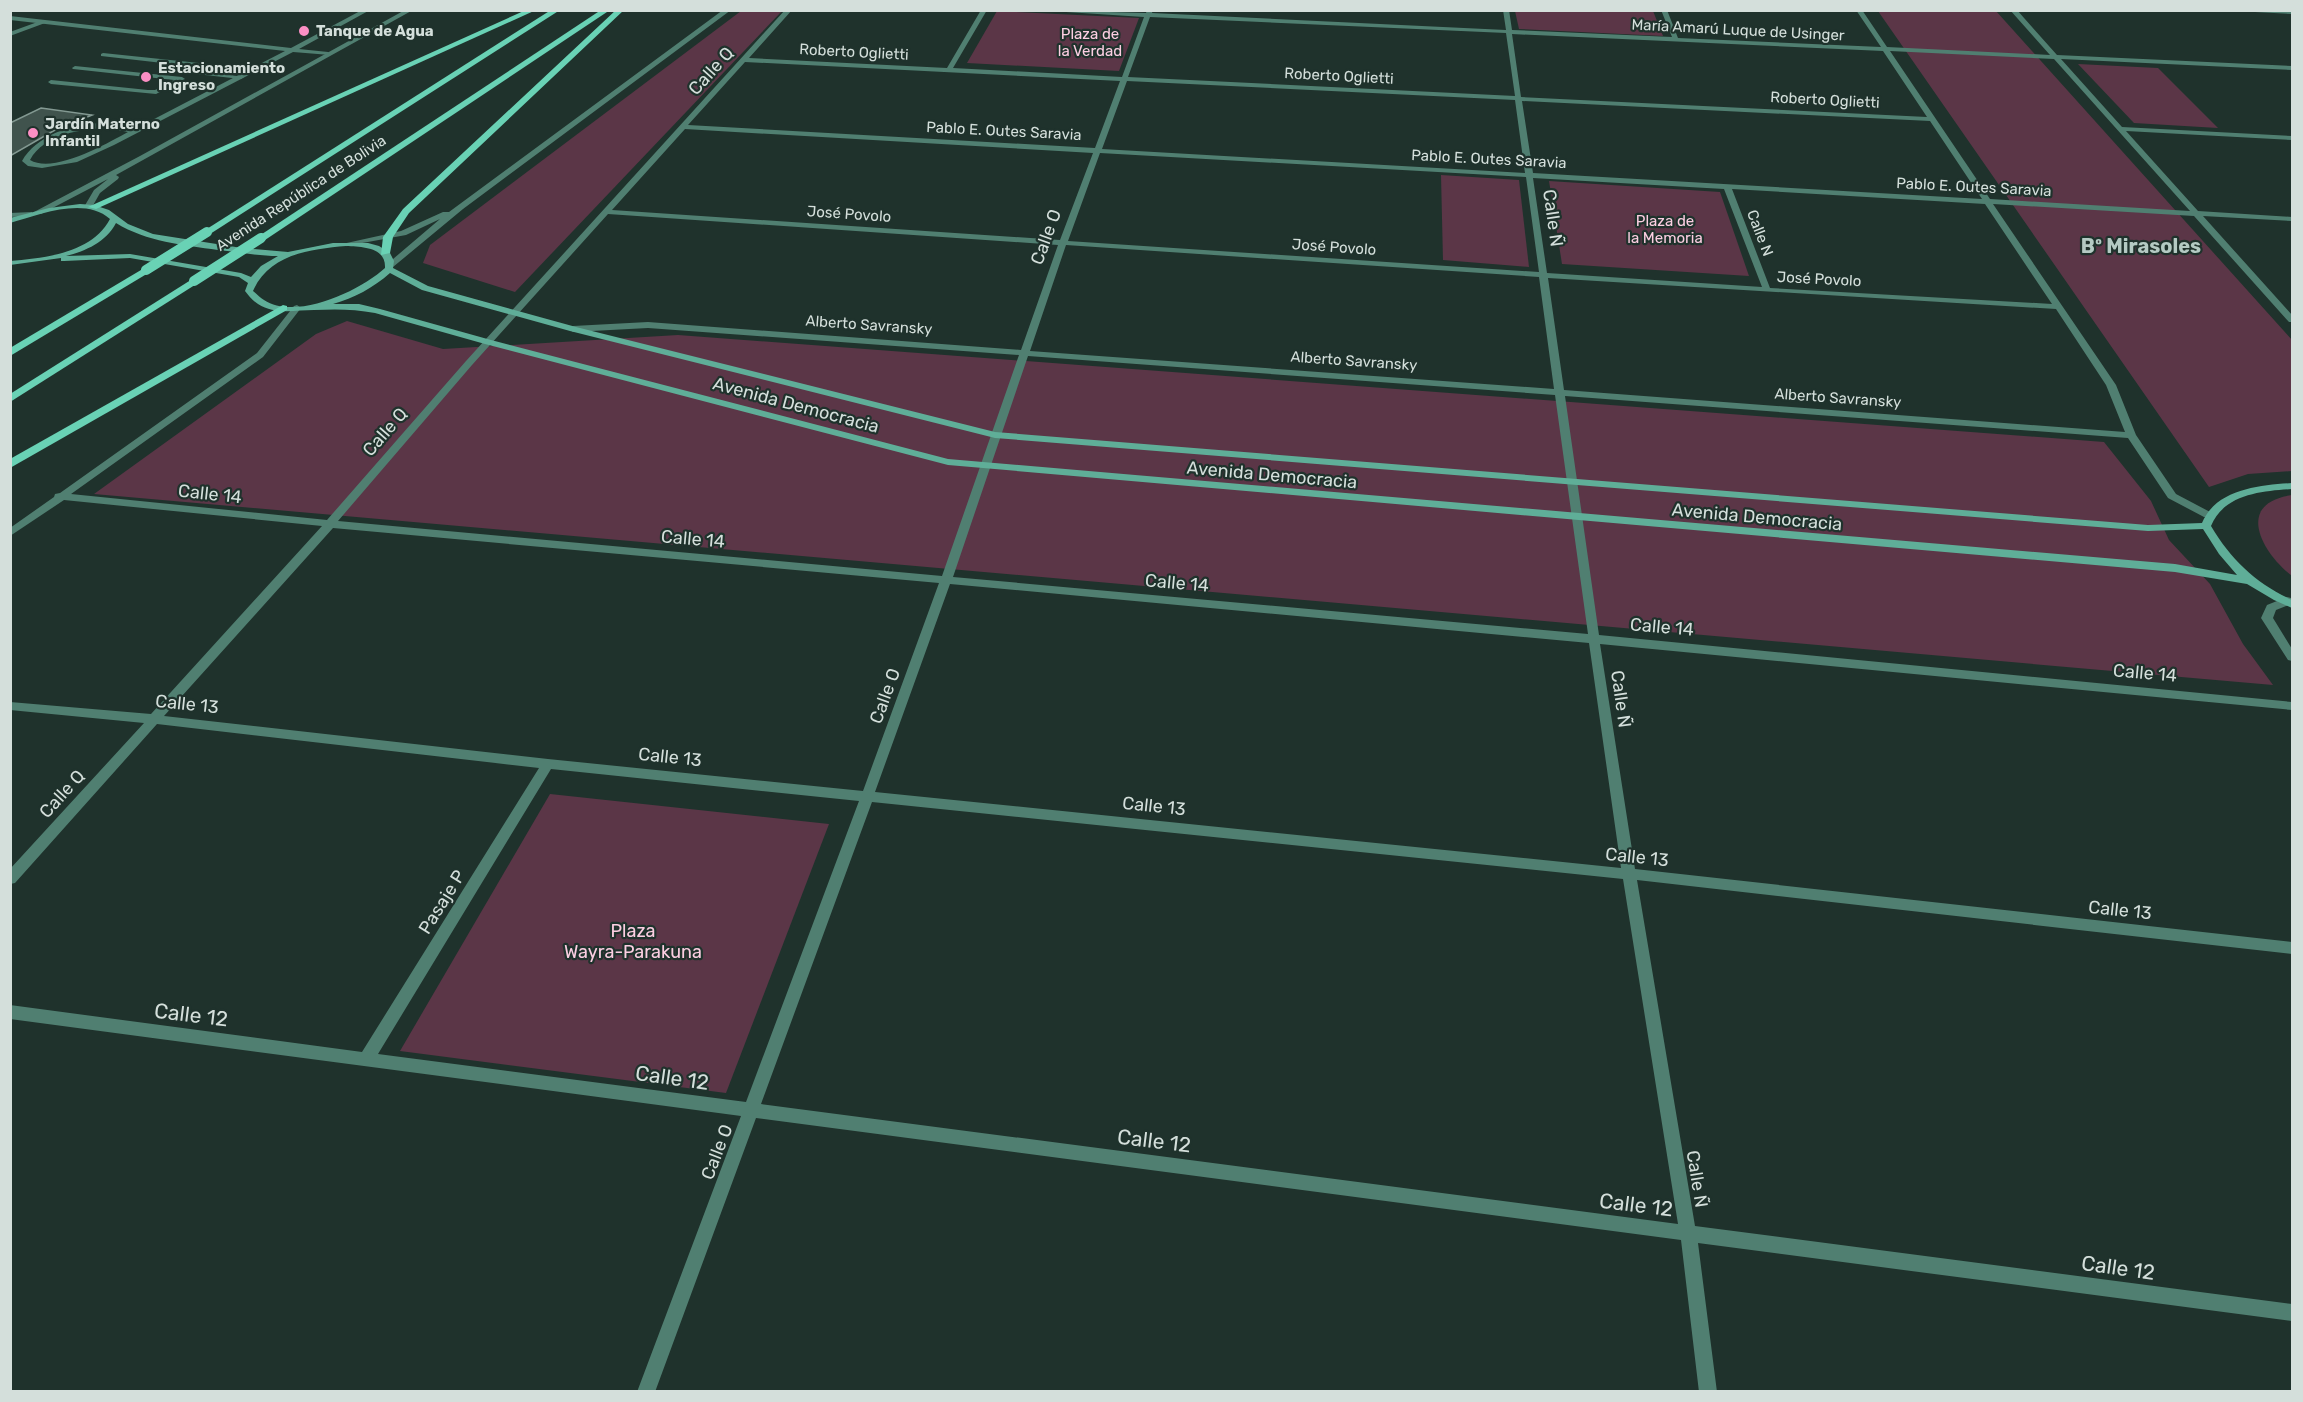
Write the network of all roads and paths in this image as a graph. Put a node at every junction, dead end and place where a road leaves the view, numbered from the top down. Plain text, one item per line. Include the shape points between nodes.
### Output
1 (367, 10) edge
2 (410, 10) edge
3 (533, 10) edge
4 (557, 10) edge
5 (607, 10) edge
6 (621, 10) edge
7 (728, 10) edge
8 (789, 10) edge
9 (984, 10) edge
10 (1038, 10) edge
11 (1506, 10) edge
12 (1664, 10) edge
13 (1859, 10) edge
14 (2013, 10) edge
15 (2255, 10) edge
16 (1149, 13) edge
17 (2291, 13) edge
18 (10, 18) edge
19 (44, 22) junction
20 (11, 33) edge
21 (1509, 33) junction
22 (1676, 40) junction
23 (292, 51) junction
24 (1885, 51) junction
25 (328, 54) junction
26 (103, 55) dead end
27 (2055, 57) junction
28 (745, 60) junction
29 (75, 68) dead end
30 (2292, 68) edge
31 (949, 70) junction
32 (196, 72) junction
33 (241, 77) junction
34 (182, 79) junction
35 (1124, 79) junction
36 (51, 82) dead end
37 (1518, 99) junction
38 (1932, 119) junction
39 (684, 127) junction
40 (2121, 129) junction
41 (133, 132) junction
42 (2292, 138) edge
43 (1097, 150) junction
44 (143, 158) junction
45 (1529, 175) junction
46 (1727, 186) junction
47 (1988, 201) junction
48 (91, 207) junction
49 (460, 207) junction
50 (38, 212) junction
51 (607, 212) junction
52 (2196, 213) junction
53 (29, 214) junction
54 (10, 216) edge
55 (114, 219) junction
56 (2292, 219) edge
57 (10, 221) edge
58 (388, 237) junction
59 (1063, 242) junction
60 (345, 243) junction
61 (295, 252) junction
62 (385, 253) junction
63 (40, 260) junction
64 (10, 263) edge
65 (389, 267) junction
66 (1543, 275) junction
67 (251, 281) junction
68 (1767, 290) junction
69 (312, 307) junction
70 (2060, 307) junction
71 (283, 308) junction
72 (297, 308) junction
73 (516, 311) junction
74 (2292, 319) edge
75 (573, 328) junction
76 (488, 342) junction
77 (1024, 351) junction
78 (10, 353) edge
79 (1560, 392) junction
80 (10, 399) edge
81 (995, 435) junction
82 (2132, 435) junction
83 (10, 464) edge
84 (983, 467) junction
85 (1572, 481) junction
86 (2292, 486) edge
87 (59, 496) junction
88 (1578, 518) junction
89 (2207, 521) junction
90 (330, 524) junction
91 (10, 533) edge
92 (946, 580) junction
93 (2247, 580) junction
94 (2290, 603) edge
95 (1594, 639) junction
96 (2292, 657) edge
97 (10, 706) edge
98 (2292, 706) edge
99 (154, 719) junction
100 (548, 764) junction
101 (868, 795) junction
102 (1629, 874) junction
103 (10, 879) edge
104 (2292, 948) edge
105 (10, 1012) edge
106 (366, 1059) junction
107 (753, 1110) junction
108 (1688, 1233) junction
109 (2292, 1313) edge
110 (646, 1392) edge
111 (1708, 1392) edge

1 - 23 street
2 - 25 street
3 - 48 main road
4 - 78 main road, Avenida República de Bolivia, bridge
5 - 80 main road, Avenida República de Bolivia, bridge
6 - 58 main road via 406,211
7 - 49 street
8 - 28 street, Calle Q
9 - 31 street
10 - 16 street, María Amarú Luque de Usinger
11 - 21 street, Calle Ñ
12 - 22 street
13 - 24 street
14 - 27 street
15 - 17 street
16 - 21 street, María Amarú Luque de Usinger
16 - 35 street, Calle O
18 - 19 street
19 - 20 street
19 - 23 street
21 - 22 street, María Amarú Luque de Usinger
21 - 37 street, Calle Ñ
22 - 24 street, María Amarú Luque de Usinger
23 - 25 street
23 - 33 street
24 - 27 street, María Amarú Luque de Usinger
24 - 38 street
25 - 44 street
26 - 32 street via 204,67
27 - 30 street, María Amarú Luque de Usinger
27 - 40 street
28 - 31 street, Roberto Oglietti
28 - 39 street, Calle Q
29 - 34 street
31 - 35 street, Roberto Oglietti
32 - 33 street
32 - 34 street
33 - 41 street
34 - 36 street via 156,92
35 - 37 street, Roberto Oglietti
35 - 43 street, Calle O
37 - 38 street, Roberto Oglietti
37 - 45 street, Calle Ñ
38 - 47 street
39 - 43 street, Pablo E. Outes Saravia
39 - 51 street, Calle Q
40 - 42 street
40 - 52 street
41 - 41 street via 63,163 37,165 26,161 36,148 81,127 112,126
43 - 45 street, Pablo E. Outes Saravia
43 - 59 street, Calle O
44 - 48 street via 105,185
44 - 50 street
45 - 46 street, Pablo E. Outes Saravia
45 - 66 street, Calle Ñ
46 - 47 street, Pablo E. Outes Saravia
46 - 68 street, Calle N
47 - 52 street, Pablo E. Outes Saravia
47 - 70 street
48 - 50 main road
48 - 55 main road via 104,210
49 - 58 street
49 - 65 street
50 - 53 main road
51 - 59 street, José Povolo
51 - 73 street, Calle Q
52 - 56 street, Pablo E. Outes Saravia
52 - 74 street
53 - 54 street
53 - 57 main road
55 - 61 main road via 156,238 264,254
55 - 63 main road via 105,235 92,243
58 - 60 street
58 - 62 main road
59 - 66 street, José Povolo
59 - 77 street, Calle O
60 - 61 main road
60 - 62 main road via 362,244
61 - 67 main road via 267,265
62 - 65 main road
63 - 64 main road
63 - 67 main road via 130,256 241,274
65 - 69 main road via 369,288
65 - 73 main road, Avenida Democracia via 425,288
66 - 68 street, José Povolo
66 - 79 street, Calle Ñ
67 - 71 main road via 249,291 254,299
68 - 70 street, José Povolo
69 - 72 main road
69 - 76 main road, Avenida Democracia via 359,307
70 - 82 street via 2110,385
71 - 72 main road
71 - 83 main road
72 - 87 street via 260,355
73 - 75 main road, Avenida Democracia
73 - 76 street, Calle Q
75 - 77 street, Alberto Savransky via 648,325
75 - 81 main road, Avenida Democracia
76 - 84 main road, Avenida Democracia via 948,462
76 - 90 street, Calle Q
77 - 79 street, Alberto Savransky
77 - 81 street, Calle O
79 - 82 street, Alberto Savransky
79 - 85 street, Calle Ñ
81 - 84 street, Calle O
81 - 85 main road, Avenida Democracia
82 - 89 street via 2172,496
84 - 88 main road, Avenida Democracia
84 - 92 street, Calle O
85 - 88 street, Calle Ñ
85 - 89 main road, Avenida Democracia via 2148,528
86 - 89 main road via 2253,491 2223,502
87 - 90 street, Calle 14
87 - 91 street
88 - 93 main road, Avenida Democracia via 2175,568
88 - 95 street, Calle Ñ
89 - 93 main road via 2228,562
90 - 92 street, Calle 14
90 - 99 street, Calle Q
92 - 95 street, Calle 14
92 - 101 street, Calle O
93 - 94 main road
94 - 96 street via 2271,608 2267,618
95 - 98 street, Calle 14
95 - 102 street, Calle Ñ
97 - 99 street, Calle 13
99 - 100 street, Calle 13
99 - 103 street, Calle Q
100 - 101 street, Calle 13
100 - 106 street, Pasaje P
101 - 102 street, Calle 13
101 - 107 street, Calle O
102 - 104 street, Calle 13
102 - 108 street, Calle Ñ
105 - 106 street, Calle 12
106 - 107 street, Calle 12
107 - 108 street, Calle 12
107 - 110 street, Calle O
108 - 109 street, Calle 12
108 - 111 street, Calle Ñ

